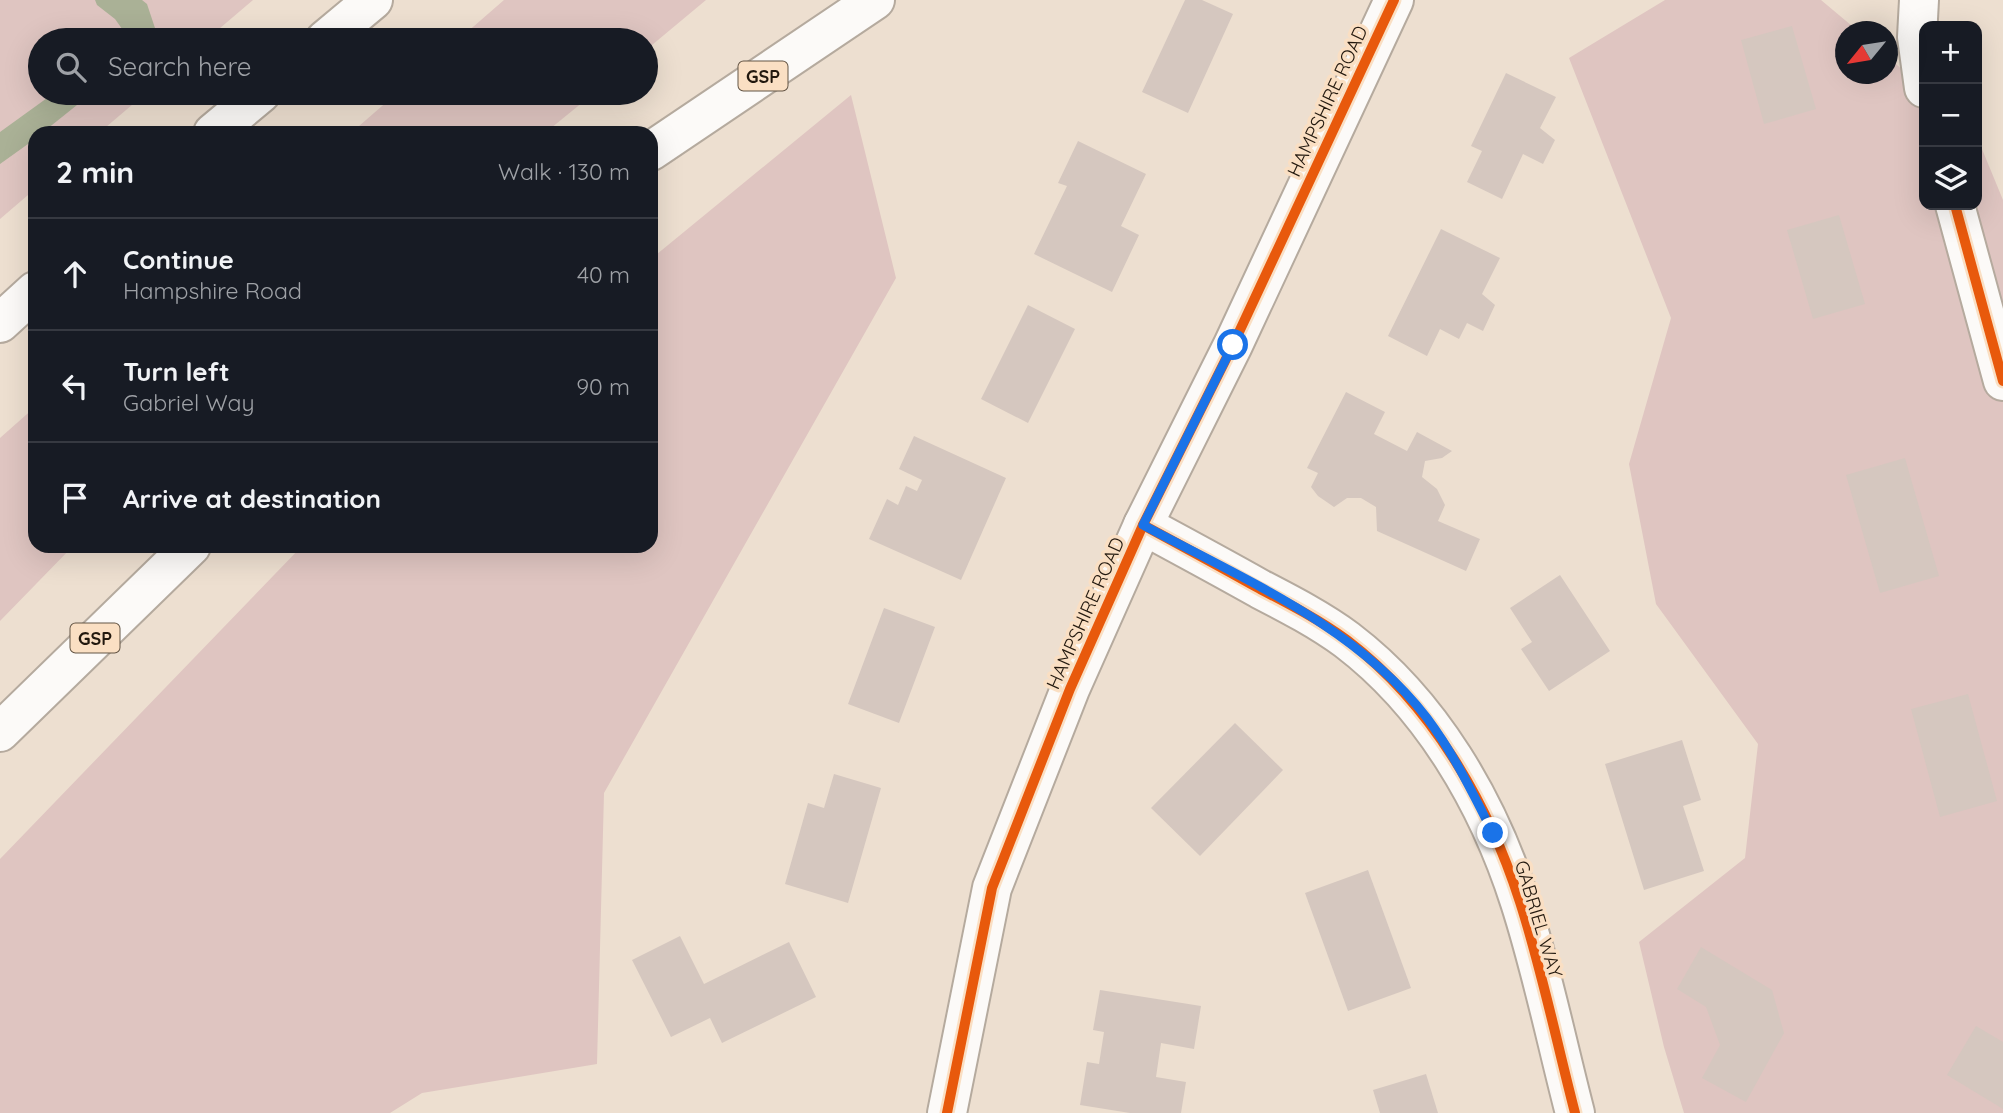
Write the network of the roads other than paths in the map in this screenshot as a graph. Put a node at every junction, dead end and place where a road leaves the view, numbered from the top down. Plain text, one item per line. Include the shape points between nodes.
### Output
1 (373, 0) edge
2 (831, 0) edge
3 (875, 0) edge
4 (1394, 0) edge
5 (1919, 0) edge
6 (339, 28) edge
7 (1923, 84) edge
8 (247, 105) edge
9 (221, 126) edge
10 (658, 145) edge
11 (658, 146) edge
12 (1956, 210) edge
13 (28, 297) edge
14 (0, 323) edge
15 (2003, 381) edge
16 (1143, 525) junction
17 (184, 553) edge
18 (0, 732) edge
19 (947, 1113) edge
20 (1575, 1113) edge

1 - 6 main road
2 - 10 main road, GSP
3 - 11 main road, GSP
4 - 16 main road, HAMPSHIRE ROAD via 1233,345
5 - 7 main road via 1916,37
8 - 9 main road
12 - 15 main road
13 - 14 main road
16 - 19 main road, HAMPSHIRE ROAD via 1070,689 992,888
16 - 20 main road, GABRIEL WAY via 1345,639 1389,676 1426,718 1458,765 1493,833 1520,902
17 - 18 main road, GSP

